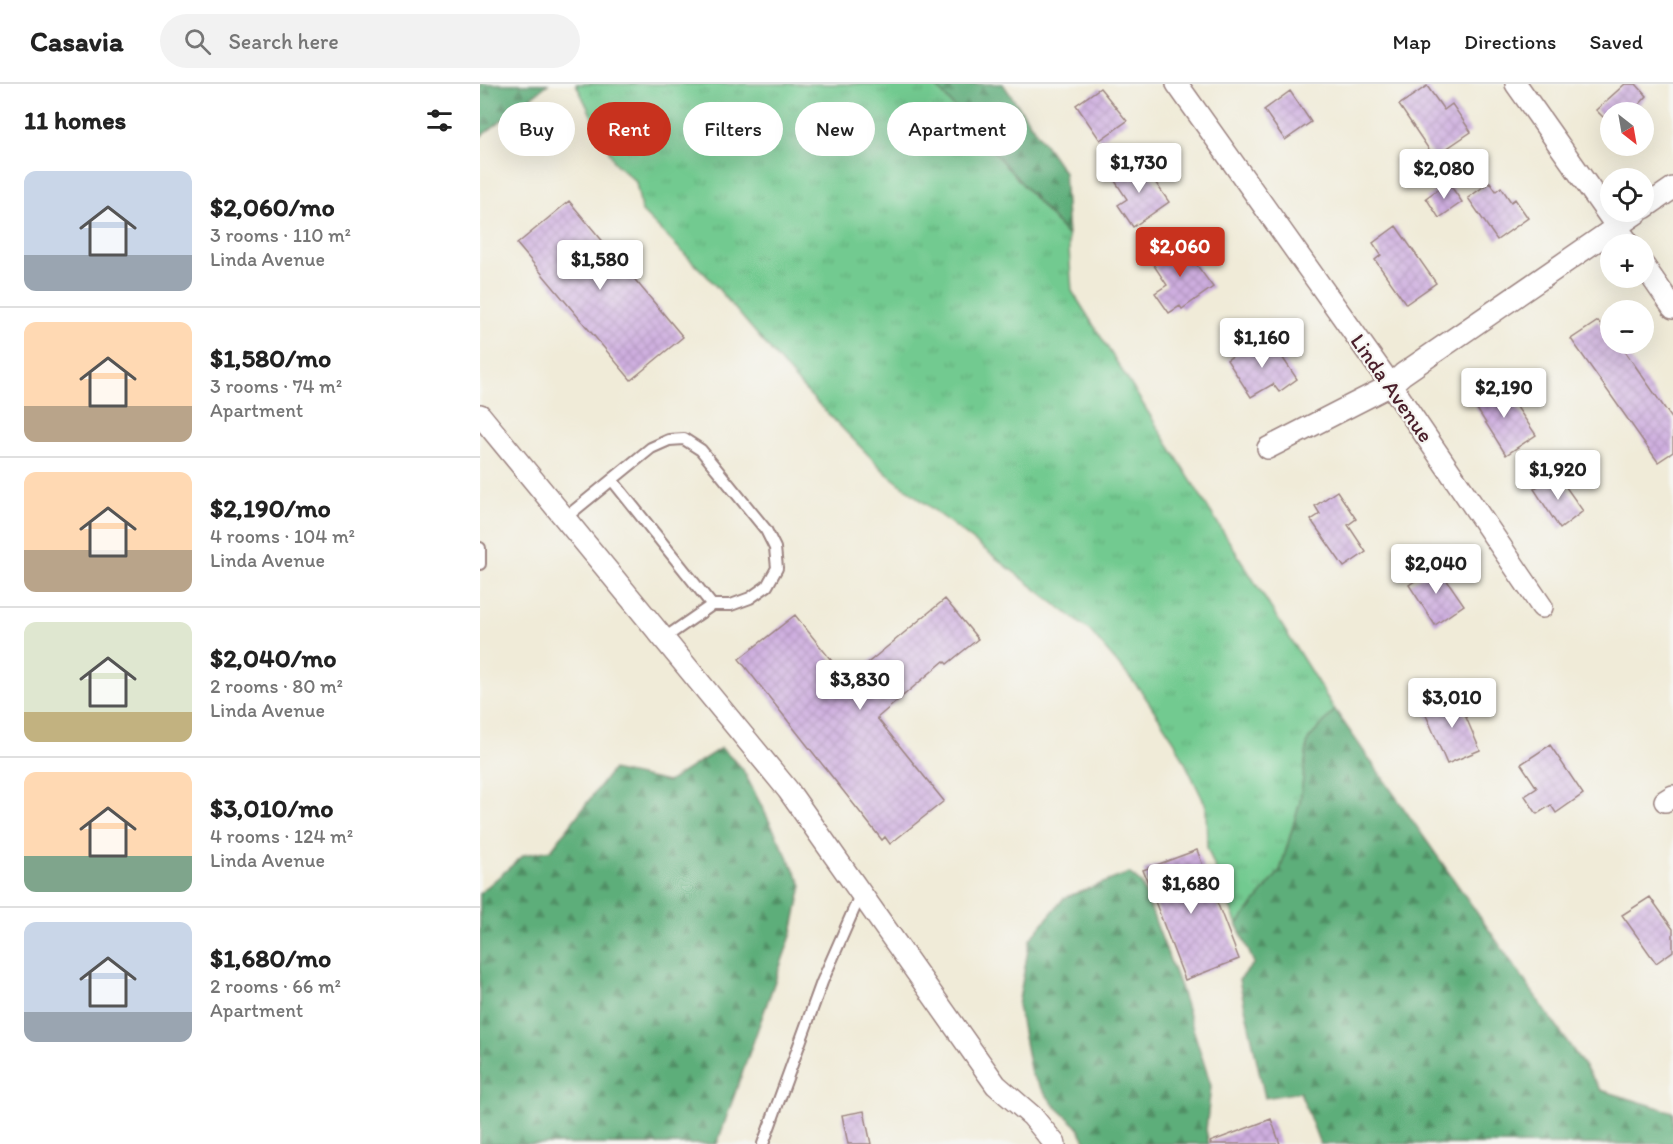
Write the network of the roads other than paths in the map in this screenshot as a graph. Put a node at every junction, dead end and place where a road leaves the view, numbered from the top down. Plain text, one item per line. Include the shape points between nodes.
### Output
1 (1177, 84) edge
2 (1516, 84) edge
3 (1673, 188) edge
4 (1654, 201) edge
5 (1623, 222) edge
6 (1616, 227) junction
7 (1621, 234) edge
8 (1654, 280) edge
9 (1673, 308) edge
10 (1391, 385) junction
11 (480, 415) edge
12 (1268, 448) dead end
13 (612, 480) junction
14 (565, 518) junction
15 (480, 548) edge
16 (480, 564) edge
17 (712, 604) junction
18 (1542, 607) dead end
19 (663, 639) junction
20 (861, 893) junction
21 (763, 1144) edge
22 (1055, 1144) edge

1 - 10 street, Linda Avenue
2 - 6 street
3 - 4 street
5 - 6 street
6 - 7 street
6 - 10 street
8 - 9 street
10 - 12 street
10 - 18 street, Linda Avenue
11 - 14 street
13 - 14 lane
13 - 17 lane
13 - 17 lane via 651,448 669,440 684,440 701,450 766,530 775,548 777,568 767,586 731,605
14 - 19 street
15 - 16 lane
17 - 19 lane
19 - 20 street via 788,790
20 - 21 lane via 822,982
20 - 22 street via 996,1085 1032,1116

